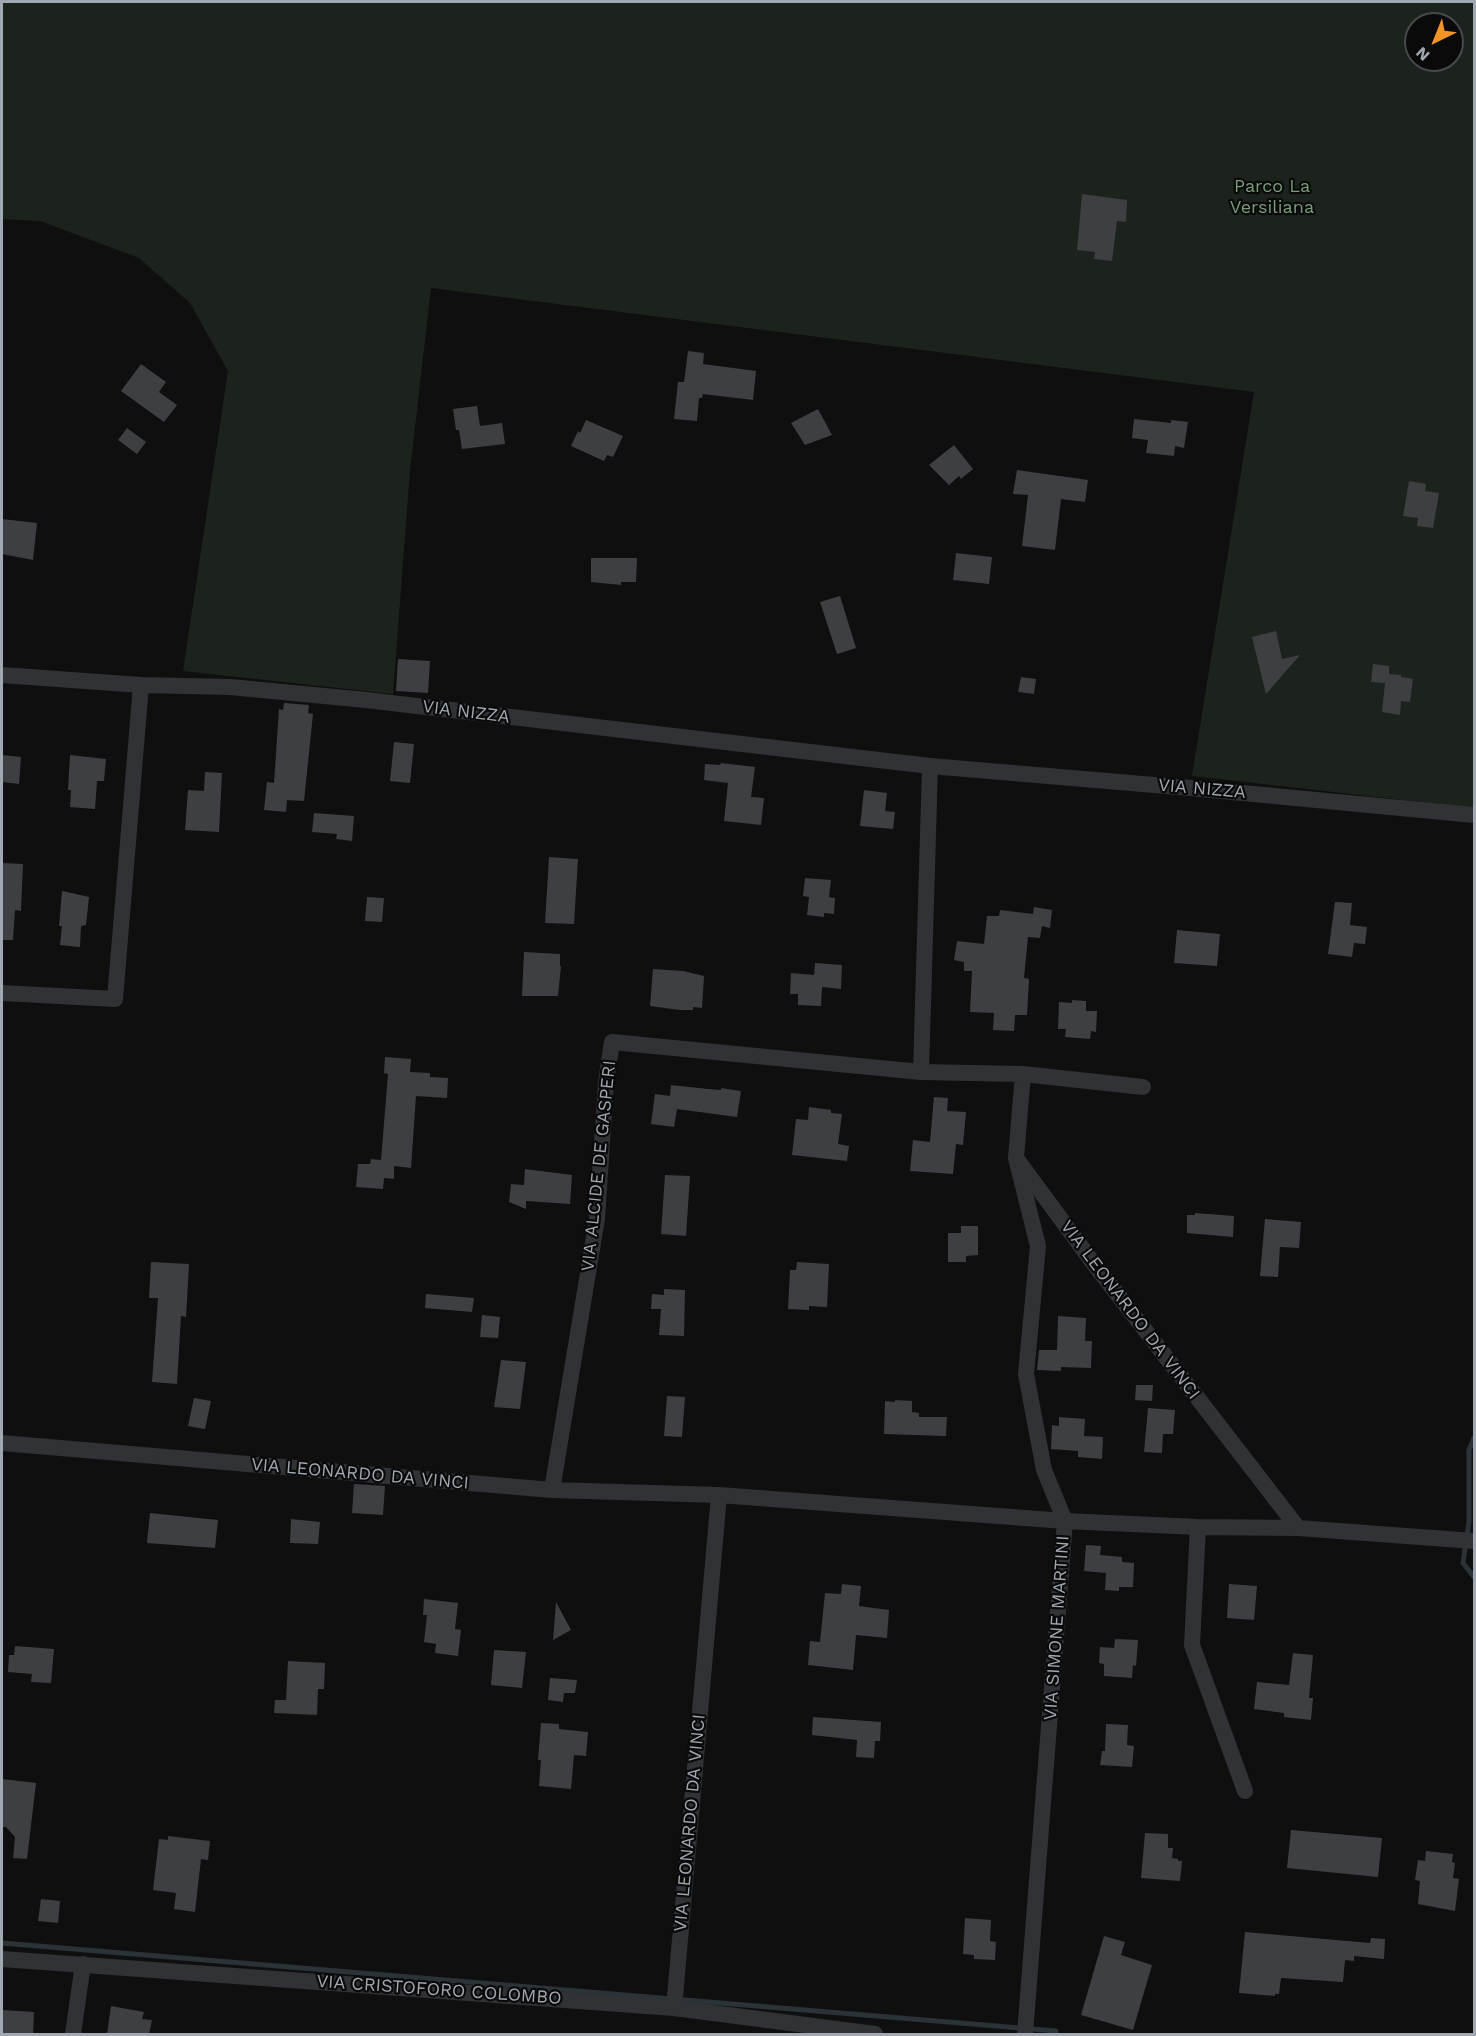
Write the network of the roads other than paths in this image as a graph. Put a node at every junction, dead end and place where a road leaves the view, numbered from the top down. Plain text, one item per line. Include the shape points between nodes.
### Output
1 (2, 675) edge
2 (141, 686) junction
3 (930, 765) junction
4 (1474, 815) edge
5 (2, 993) edge
6 (921, 1072) junction
7 (1023, 1074) junction
8 (1143, 1087) dead end
9 (1016, 1158) junction
10 (2, 1443) edge
11 (552, 1490) junction
12 (719, 1495) junction
13 (1065, 1521) junction
14 (1198, 1527) junction
15 (1298, 1528) junction
16 (1469, 1540) edge
17 (1245, 1791) dead end
18 (2, 1959) edge
19 (83, 1964) junction
20 (675, 2002) junction
21 (1025, 2031) edge
22 (74, 2034) edge
23 (875, 2034) edge

1 - 2 street, VIA NIZZA
2 - 3 street, VIA NIZZA via 230,687 366,700
2 - 5 street via 115,999
3 - 4 street, VIA NIZZA
3 - 6 street
6 - 7 street
6 - 11 street, VIA ALCIDE DE GASPERI via 612,1042 597,1219
7 - 8 street
7 - 9 street
9 - 13 street, VIA SIMONE MARTINI via 1038,1246 1026,1374 1044,1470
9 - 15 street, VIA LEONARDO DA VINCI
10 - 11 street, VIA LEONARDO DA VINCI
11 - 12 street, VIA LEONARDO DA VINCI
12 - 13 street, VIA LEONARDO DA VINCI
12 - 20 street, VIA LEONARDO DA VINCI
13 - 14 street, VIA LEONARDO DA VINCI
13 - 21 street, VIA SIMONE MARTINI
14 - 15 street, VIA LEONARDO DA VINCI
14 - 17 street via 1192,1645
15 - 16 street, VIA LEONARDO DA VINCI
18 - 19 street, VIA CRISTOFORO COLOMBO
19 - 20 street, VIA CRISTOFORO COLOMBO
19 - 22 street
20 - 23 street, VIA CRISTOFORO COLOMBO

